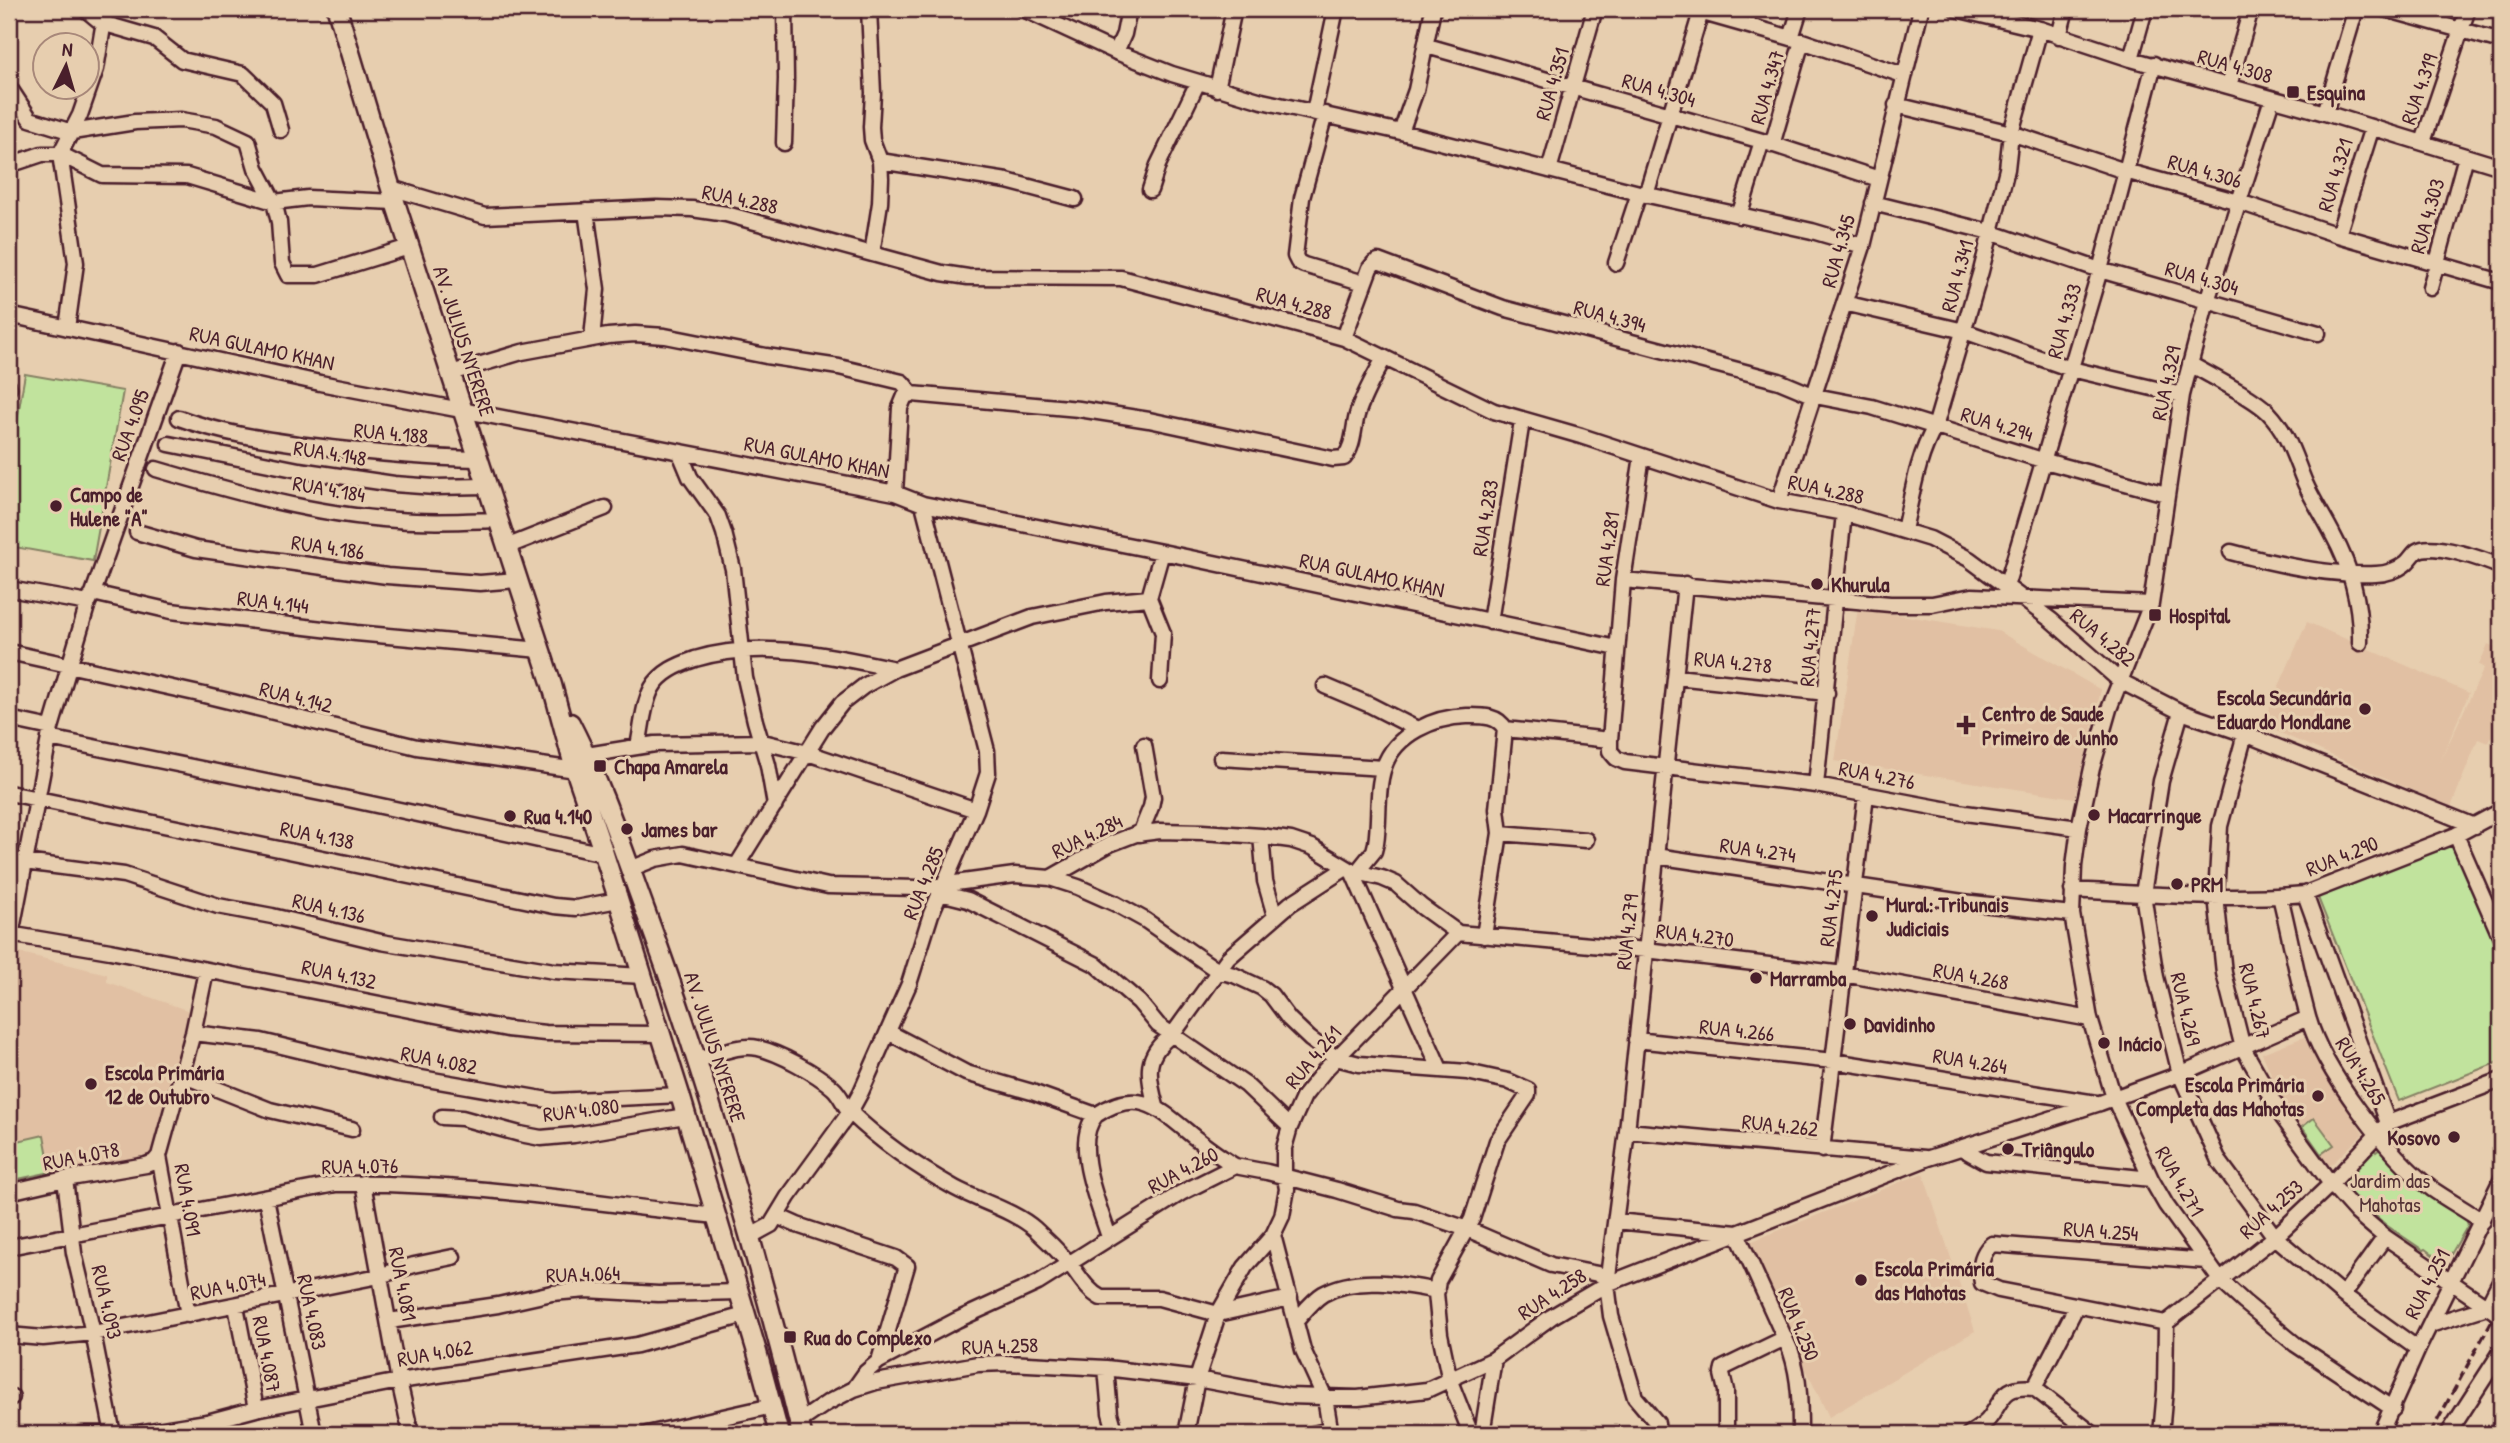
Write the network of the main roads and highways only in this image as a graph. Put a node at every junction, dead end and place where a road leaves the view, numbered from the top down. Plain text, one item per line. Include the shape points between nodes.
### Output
1 (337, 9) edge
2 (552, 685) junction
3 (800, 1428) edge
4 (779, 1434) edge

1 - 2 main road, AV. JULIUS NYERERE via 409,247
2 - 3 main road, AV. JULIUS NYERERE via 587,755 669,974 749,1237
2 - 4 main road, AV. JULIUS NYERERE via 680,1095

